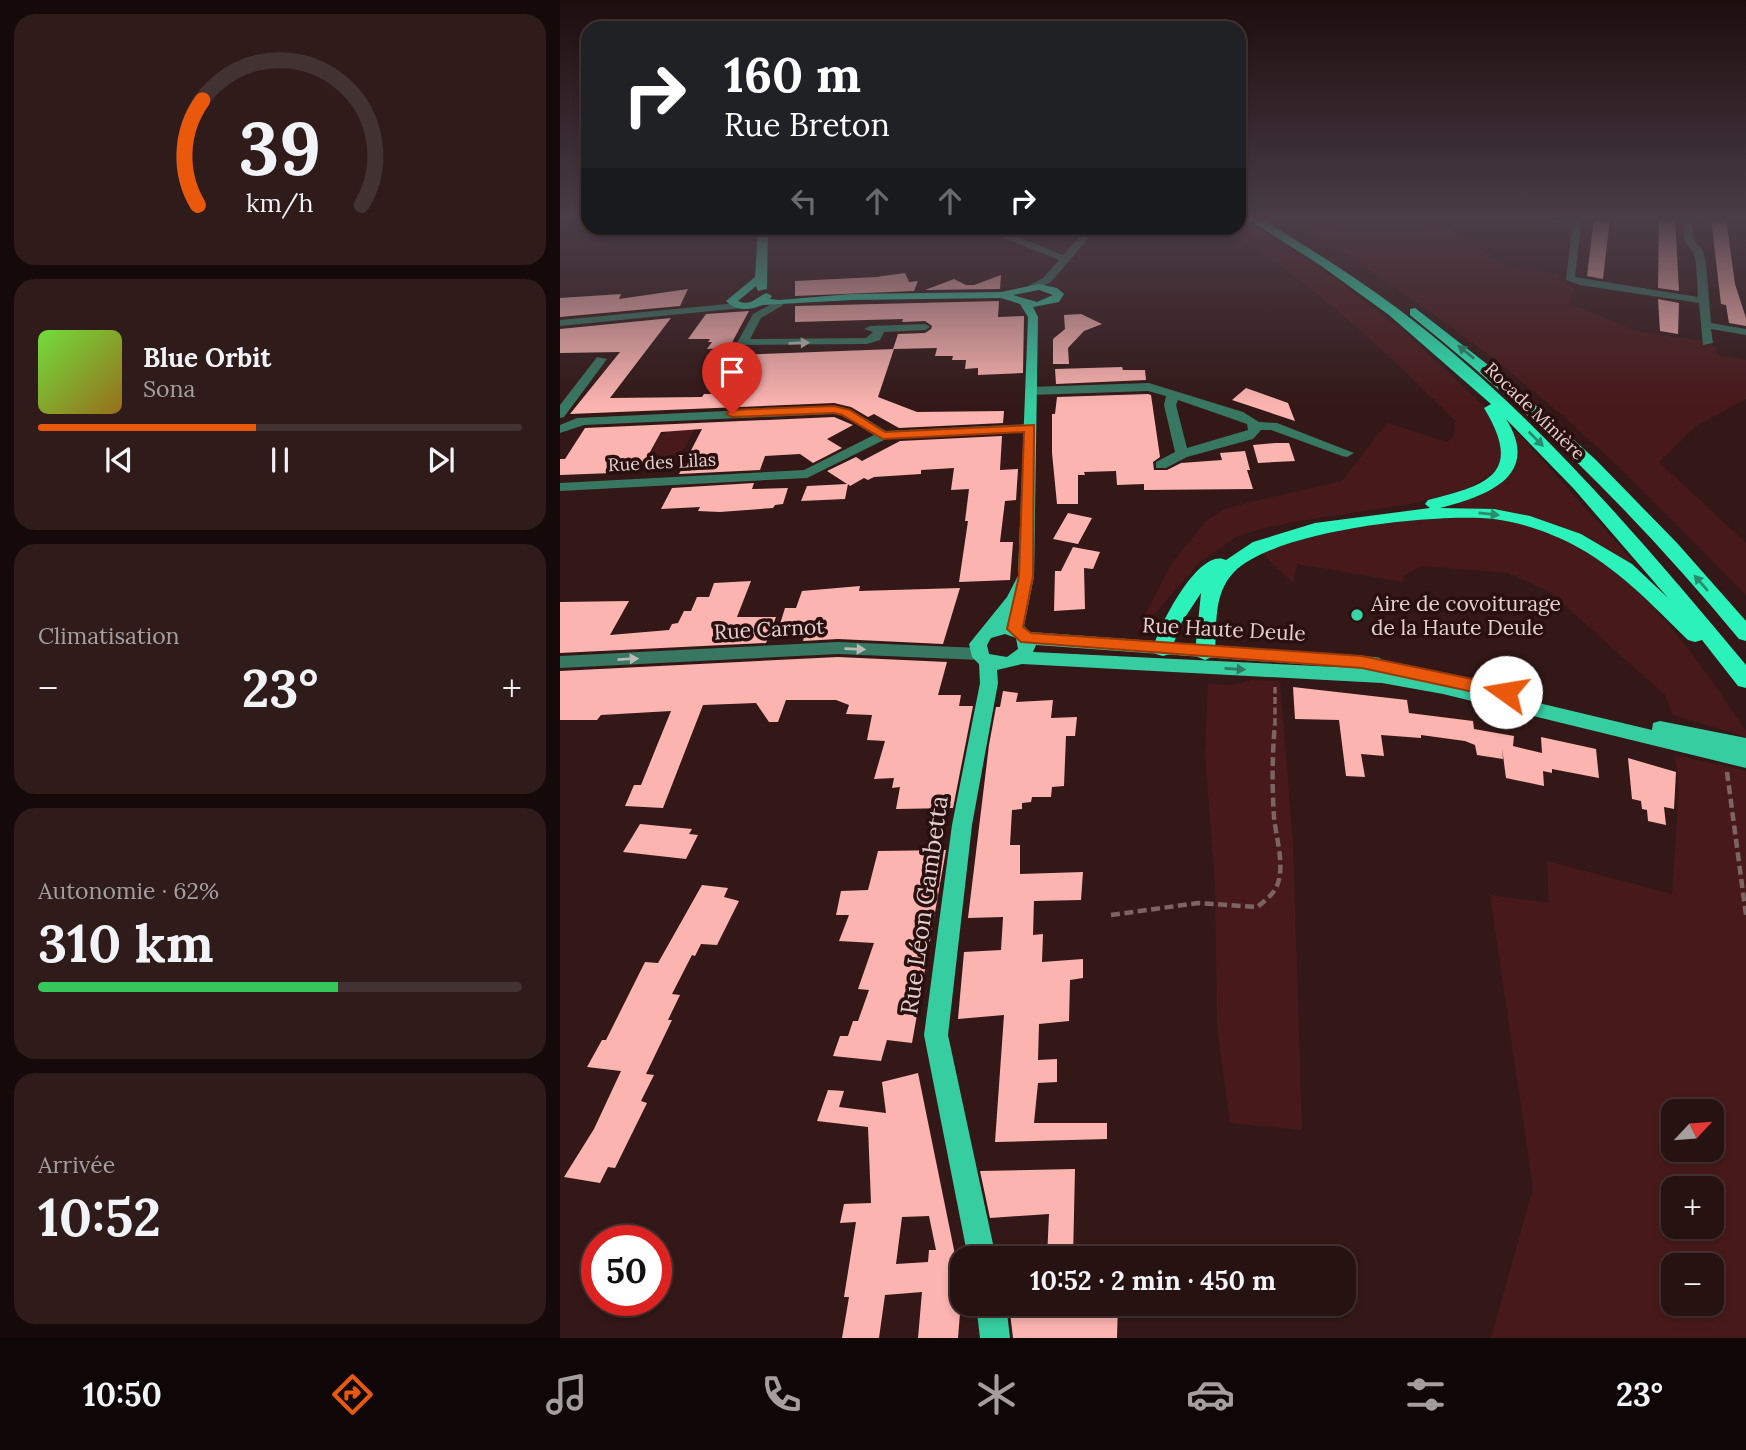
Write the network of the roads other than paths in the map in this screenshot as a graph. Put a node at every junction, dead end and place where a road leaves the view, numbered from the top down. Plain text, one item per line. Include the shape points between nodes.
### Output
1 (757, 280) edge
2 (760, 280) edge
3 (1053, 280) edge
4 (1349, 280) edge
5 (1371, 280) edge
6 (1577, 280) edge
7 (1702, 280) edge
8 (1050, 285) junction
9 (742, 292) junction
10 (1025, 295) junction
11 (1704, 301) junction
12 (734, 302) junction
13 (760, 302) junction
14 (785, 303) junction
15 (1050, 303) junction
16 (1034, 317) junction
17 (560, 323) edge
18 (1706, 325) junction
19 (925, 327) dead end
20 (1746, 332) edge
21 (1707, 343) dead end
22 (1444, 353) junction
23 (601, 359) dead end
24 (1031, 391) junction
25 (1173, 394) junction
26 (561, 425) edge
27 (1254, 426) junction
28 (1030, 428) junction
29 (883, 435) junction
30 (1347, 453) dead end
31 (1182, 454) junction
32 (1161, 465) dead end
33 (560, 487) edge
34 (1026, 576) junction
35 (1021, 633) junction
36 (1746, 634) edge
37 (985, 635) junction
38 (1205, 652) junction
39 (1162, 657) junction
40 (1014, 660) junction
41 (560, 662) edge
42 (985, 666) junction
43 (1746, 680) edge
44 (1746, 689) edge
45 (1746, 746) edge
46 (1746, 760) edge
47 (980, 1246) edge
48 (992, 1316) edge
49 (995, 1338) edge

1 - 9 main road
2 - 13 main road
3 - 8 street
4 - 22 highway, Rocade Minière
36 -> 5 highway, Rocade Minière via 1619,494 1493,374
6 - 11 street
7 - 11 street
8 - 10 main road
8 - 15 main road via 1058,298
9 - 12 main road
9 - 13 main road
10 - 14 main road via 851,297
10 - 15 main road
10 - 16 main road
11 - 18 street
12 - 13 main road
12 - 17 street
13 - 14 street
13 - 14 main road
13 - 19 street via 743,343 867,341 876,338 880,329
15 - 16 main road
16 - 24 main road
18 - 20 street
18 - 21 street
22 - 39 highway via 1506,429 1511,454 1501,477 1444,502 1299,526 1251,540 1221,560 1195,588 1170,628
22 -> 43 highway, Rocade Minière via 1537,439 1652,562
23 - 26 street
24 - 25 street via 1149,387
24 - 28 main road
25 - 27 street via 1239,415
25 - 31 street via 1170,405
26 - 29 street via 834,410 846,412
27 - 30 street via 1272,426
27 - 31 street via 1248,436
28 - 29 street
28 - 34 main road
29 - 33 street, Rue des Lilas via 807,474
31 - 32 street
34 - 35 main road
34 - 37 main road via 1014,600
35 - 37 main road via 1000,628
35 - 39 main road, Rue Haute Deule
35 - 40 main road via 1028,647
37 - 42 main road via 978,645
38 - 39 main road, Rue Haute Deule
38 -> 44 highway via 1208,597 1227,568 1259,546 1315,529 1434,513 1494,514 1575,538 1625,568
38 - 45 main road, Rue Haute Deule via 1383,664
39 - 40 main road, Rue Haute Deule via 1091,662
39 -> 46 main road, Rue Haute Deule via 1273,671 1354,673 1443,687
40 - 42 main road
41 -> 42 street, Rue Carnot via 838,648
42 - 47 main road, Rue Léon Gambetta via 936,1035
48 - 49 main road

